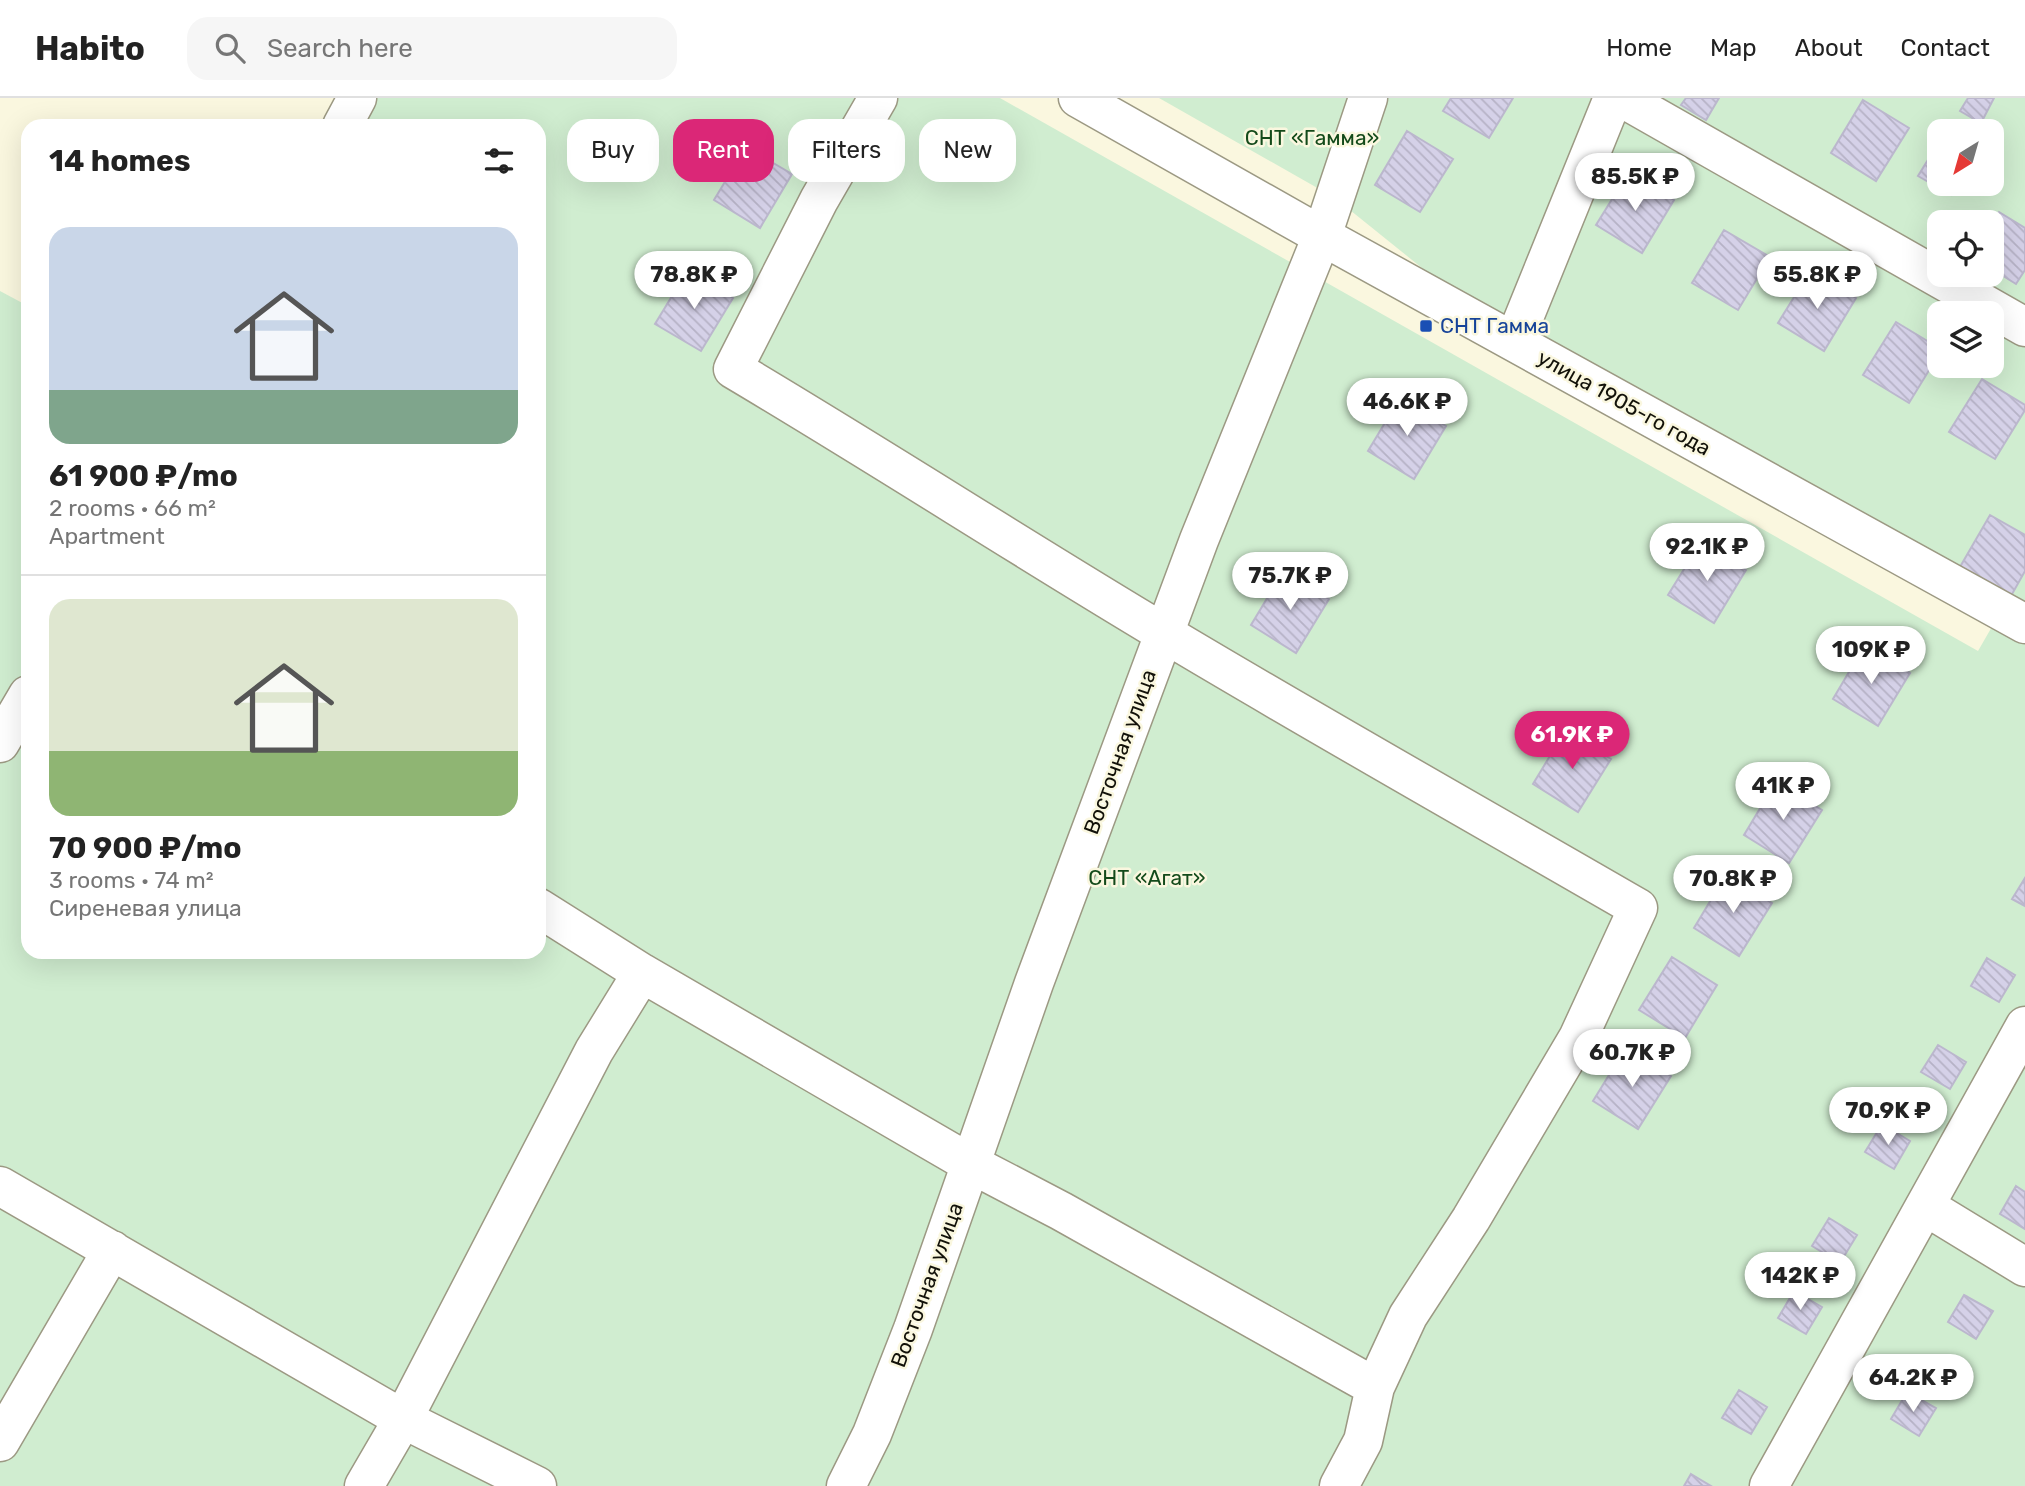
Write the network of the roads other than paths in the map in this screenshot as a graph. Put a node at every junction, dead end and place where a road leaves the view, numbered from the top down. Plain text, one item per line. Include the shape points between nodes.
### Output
1 (357, 98) edge
2 (878, 98) edge
3 (1078, 98) edge
4 (1368, 98) edge
5 (1613, 98) edge
6 (1622, 98) edge
7 (346, 119) edge
8 (1322, 236) junction
9 (2025, 327) edge
10 (1514, 342) junction
11 (2025, 624) edge
12 (1164, 634) junction
13 (21, 707) edge
14 (0, 743) edge
15 (546, 912) edge
16 (642, 973) junction
17 (2025, 1026) edge
18 (971, 1164) junction
19 (0, 1186) edge
20 (1926, 1206) junction
21 (112, 1250) junction
22 (2025, 1267) edge
23 (1375, 1387) junction
24 (403, 1419) junction
25 (0, 1442) edge
26 (364, 1486) edge
27 (537, 1486) edge
28 (846, 1486) edge
29 (1339, 1486) edge
30 (1769, 1486) edge

1 - 7 street
2 - 12 street via 733,369
3 - 8 street, улица 1905-го года
4 - 8 street, Восточная улица
5 - 10 street
6 - 9 street
8 - 10 street, улица 1905-го года
8 - 12 street, Восточная улица
10 - 11 street, улица 1905-го года
12 - 18 street, Восточная улица
12 - 23 street via 1638,908 1578,1038 1408,1316
13 - 14 street
15 - 16 street
16 - 18 street
16 - 24 street via 594,1051
17 - 20 street
18 - 23 street
18 - 28 street, Восточная улица via 872,1434
19 - 21 street
20 - 22 street
20 - 30 street
21 - 24 street
21 - 25 street
23 - 29 street via 1363,1441
24 - 26 street
24 - 27 street

